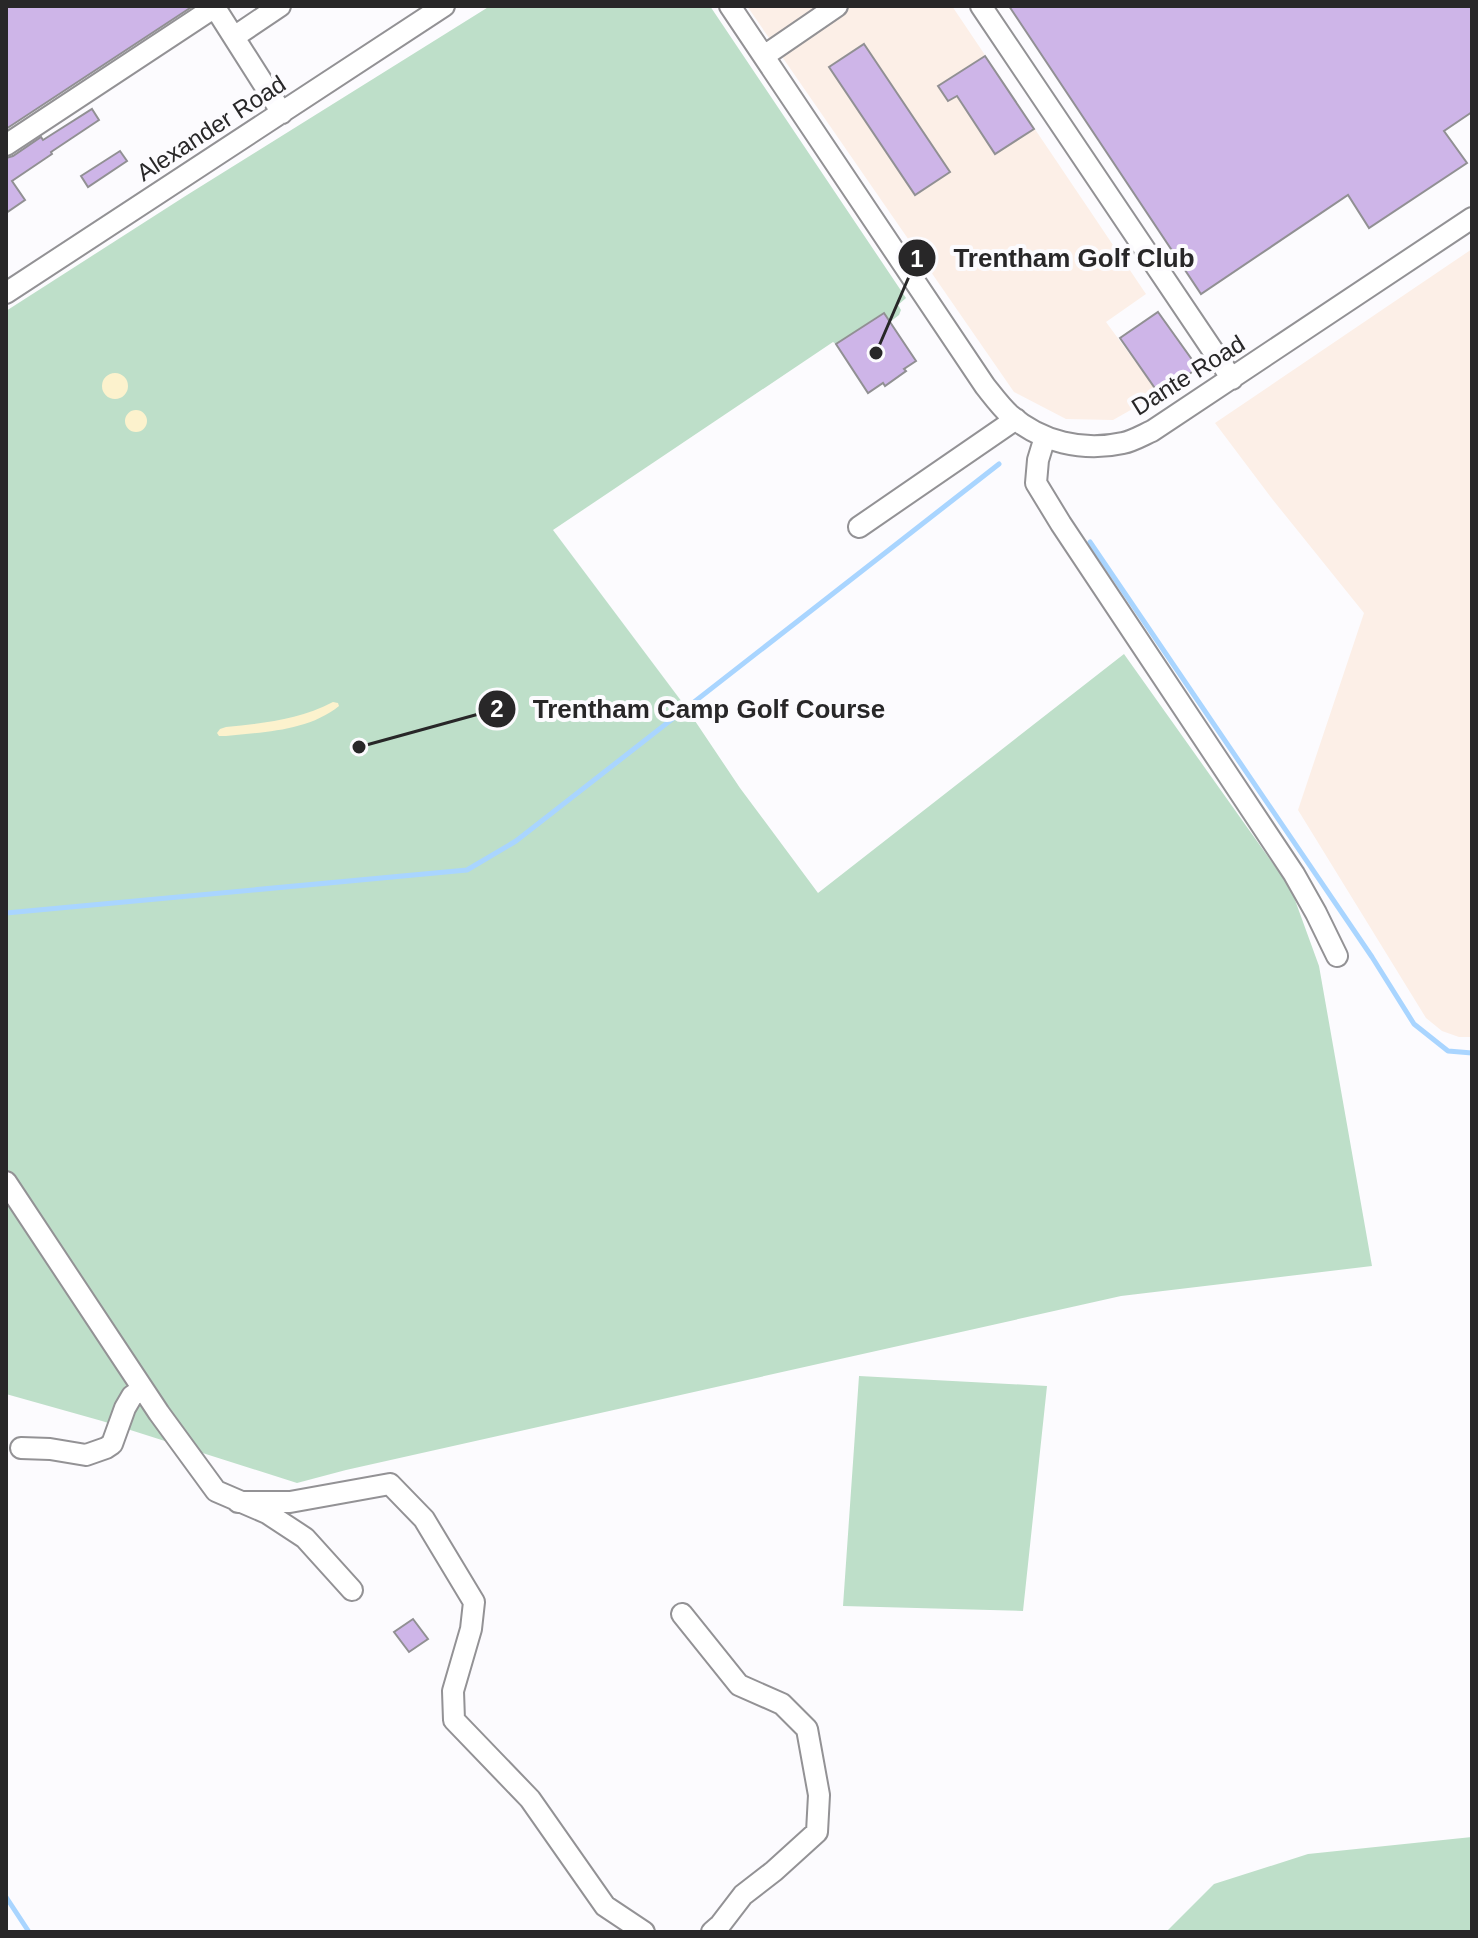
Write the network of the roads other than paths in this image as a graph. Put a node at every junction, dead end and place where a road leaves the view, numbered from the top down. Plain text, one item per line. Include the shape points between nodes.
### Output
1 (280, 6) edge
2 (444, 6) edge
3 (730, 6) edge
4 (837, 6) edge
5 (981, 6) edge
6 (214, 7) edge
7 (234, 37) junction
8 (764, 56) junction
9 (282, 113) junction
10 (6, 145) edge
11 (1472, 218) edge
12 (6, 293) edge
13 (1232, 379) junction
14 (1016, 419) junction
15 (1045, 437) junction
16 (859, 527) dead end
17 (1337, 956) dead end
18 (6, 1182) edge
19 (143, 1389) junction
20 (21, 1448) dead end
21 (238, 1502) junction
22 (352, 1590) dead end
23 (682, 1614) dead end
24 (644, 1932) edge
25 (712, 1932) edge

1 - 7 street
2 - 9 street, Alexander Road
3 - 8 street, Dante Road
4 - 8 street
5 - 13 street
6 - 7 street
6 - 10 street
7 - 9 street
8 - 14 street, Dante Road via 985,386
9 - 12 street, Alexander Road
11 - 13 street, Dante Road
13 - 15 street, Dante Road via 1126,443 1079,446
14 - 15 street, Dante Road
14 - 16 street
15 - 17 street via 1036,483 1294,874
18 - 19 street
19 - 20 street via 132,1396 106,1448 86,1455
19 - 21 street via 216,1491
21 - 22 street via 267,1513 305,1538
21 - 24 street via 290,1502 390,1484 424,1519 474,1602 453,1691 454,1720 530,1799 605,1906
23 - 25 street via 739,1685 782,1704 807,1729 819,1795 817,1832 743,1895

